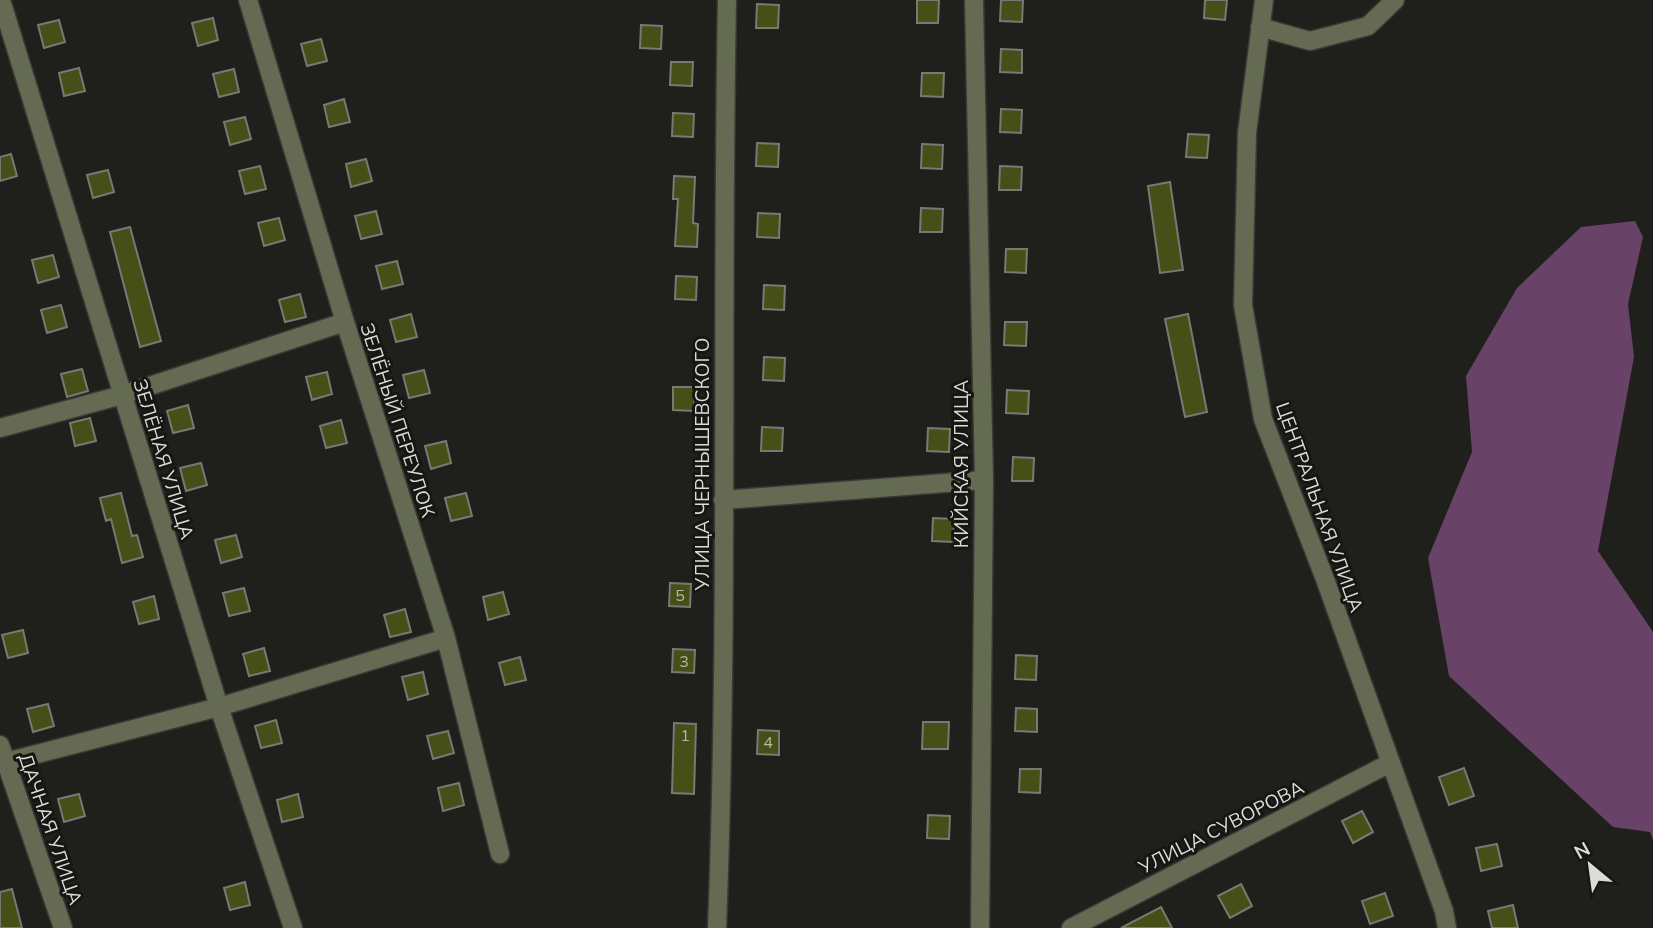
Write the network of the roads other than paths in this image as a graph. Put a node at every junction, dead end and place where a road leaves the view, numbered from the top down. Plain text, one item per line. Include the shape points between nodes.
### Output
1 (1, 0) edge
2 (248, 0) edge
3 (727, 0) edge
4 (974, 0) edge
5 (1264, 0) edge
6 (1395, 0) edge
7 (1260, 27) junction
8 (8, 58) edge
9 (345, 321) junction
10 (122, 395) junction
11 (0, 428) edge
12 (984, 480) junction
13 (723, 500) junction
14 (446, 638) junction
15 (219, 708) junction
16 (0, 744) edge
17 (6, 762) junction
18 (1390, 763) junction
19 (500, 854) dead end
20 (63, 928) edge
21 (293, 928) edge
22 (718, 928) edge
23 (980, 928) edge
24 (1071, 928) edge
25 (1447, 928) edge

1 - 8 street, ЗЕЛЁНАЯ УЛИЦА
2 - 9 street, ЗЕЛЁНЫЙ ПЕРЕУЛОК
3 - 13 street, УЛИЦА ЧЕРНЫШЕВСКОГО
4 - 12 street, КИЙСКАЯ УЛИЦА
5 - 7 street, ЦЕНТРАЛЬНАЯ УЛИЦА
6 - 7 street via 1368,26 1310,41
7 - 18 street, ЦЕНТРАЛЬНАЯ УЛИЦА via 1247,133 1243,305 1256,381 1263,419
8 - 10 street, ЗЕЛЁНАЯ УЛИЦА
9 - 10 street
9 - 14 street, ЗЕЛЁНЫЙ ПЕРЕУЛОК
10 - 11 street
10 - 15 street, ЗЕЛЁНАЯ УЛИЦА
12 - 13 street
12 - 23 street, КИЙСКАЯ УЛИЦА
13 - 22 street, УЛИЦА ЧЕРНЫШЕВСКОГО
14 - 15 street
14 - 19 street, ЗЕЛЁНЫЙ ПЕРЕУЛОК
15 - 17 street
15 - 21 street, ЗЕЛЁНАЯ УЛИЦА
16 - 17 street, ДАЧНАЯ УЛИЦА
17 - 20 street, ДАЧНАЯ УЛИЦА
18 - 24 street, УЛИЦА СУВОРОВА
18 - 25 street, ЦЕНТРАЛЬНАЯ УЛИЦА

